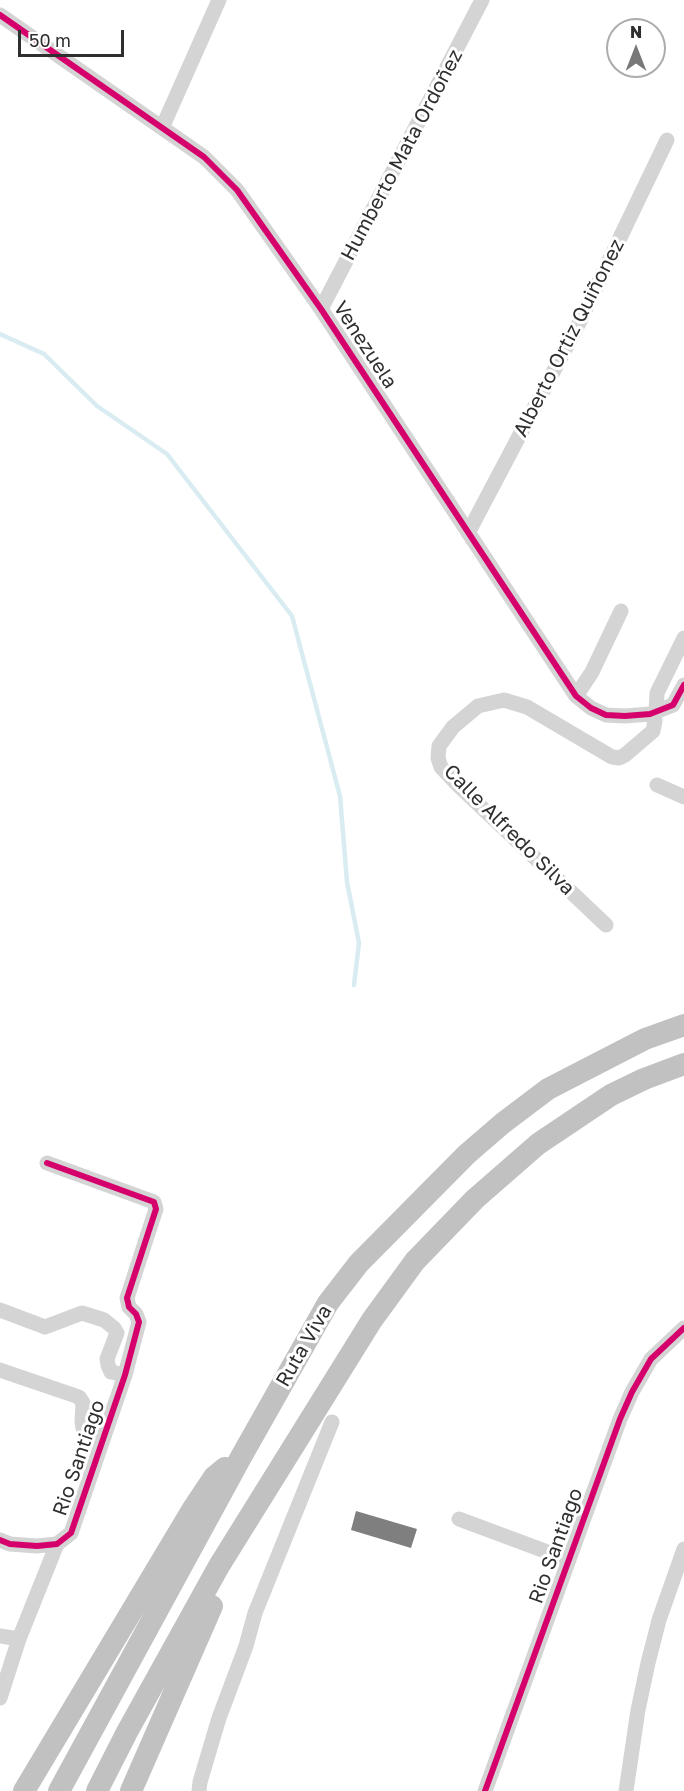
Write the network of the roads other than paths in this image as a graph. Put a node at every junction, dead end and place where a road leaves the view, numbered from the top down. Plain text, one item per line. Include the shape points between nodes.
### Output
1 (219, 0) edge
2 (482, 0) edge
3 (0, 15) edge
4 (162, 128) junction
5 (667, 140) dead end
6 (321, 309) junction
7 (468, 533) junction
8 (621, 611) dead end
9 (683, 641) edge
10 (684, 685) edge
11 (576, 696) junction
12 (653, 713) junction
13 (657, 785) dead end
14 (684, 797) edge
15 (606, 925) dead end
16 (684, 1025) edge
17 (684, 1064) edge
18 (46, 1163) dead end
19 (0, 1310) edge
20 (684, 1328) edge
21 (0, 1370) edge
22 (125, 1375) junction
23 (332, 1422) dead end
24 (103, 1439) junction
25 (241, 1457) junction
26 (459, 1518) dead end
27 (0, 1540) edge
28 (57, 1544) junction
29 (684, 1549) edge
30 (569, 1560) junction
31 (219, 1566) junction
32 (0, 1636) edge
33 (19, 1639) junction
34 (0, 1698) edge
35 (24, 1791) edge
36 (59, 1791) edge
37 (97, 1791) edge
38 (131, 1791) edge
39 (199, 1791) edge
40 (485, 1791) edge
41 (626, 1791) edge

1 - 4 street
2 - 6 street, Humberto Mata Ordoñez
3 - 4 street, Venezuela
4 - 6 street, Venezuela via 204,157 237,190
5 - 7 street, Alberto Ortiz Quiñonez via 580,321
6 - 7 street, Venezuela
7 - 11 street, Venezuela
8 - 11 street
9 - 12 street via 657,693
10 - 12 street via 673,705
11 - 12 street, Venezuela via 606,715
12 - 15 street, Calle Alfredo Silva via 653,731 619,758 527,708 504,700 478,706 453,727 439,746 441,767
13 - 14 street
16 - 25 highway, Ruta Viva via 645,1039 548,1089 432,1187 359,1263 328,1303
17 - 31 highway via 611,1095 538,1144 475,1198 415,1261 372,1320
18 - 22 street, Rio Santiago via 154,1202 156,1209 127,1298 139,1322
19 - 22 street via 45,1327 82,1313 104,1320 117,1333 108,1365 111,1372
20 - 30 street, Rio Santiago via 651,1359 632,1392
21 - 24 street via 79,1397 83,1403 83,1428
22 - 24 street, Rio Santiago
23 - 39 street via 255,1613
24 - 28 street, Rio Santiago via 71,1533
25 - 35 highway via 219,1472 194,1507
25 - 36 highway, Ruta Viva
26 - 30 street
27 - 28 street, Rio Santiago via 10,1544
28 - 33 street
29 - 41 street via 648,1663
30 - 40 street, Rio Santiago
31 - 37 highway
31 - 38 highway via 210,1609
32 - 33 street
33 - 34 street

